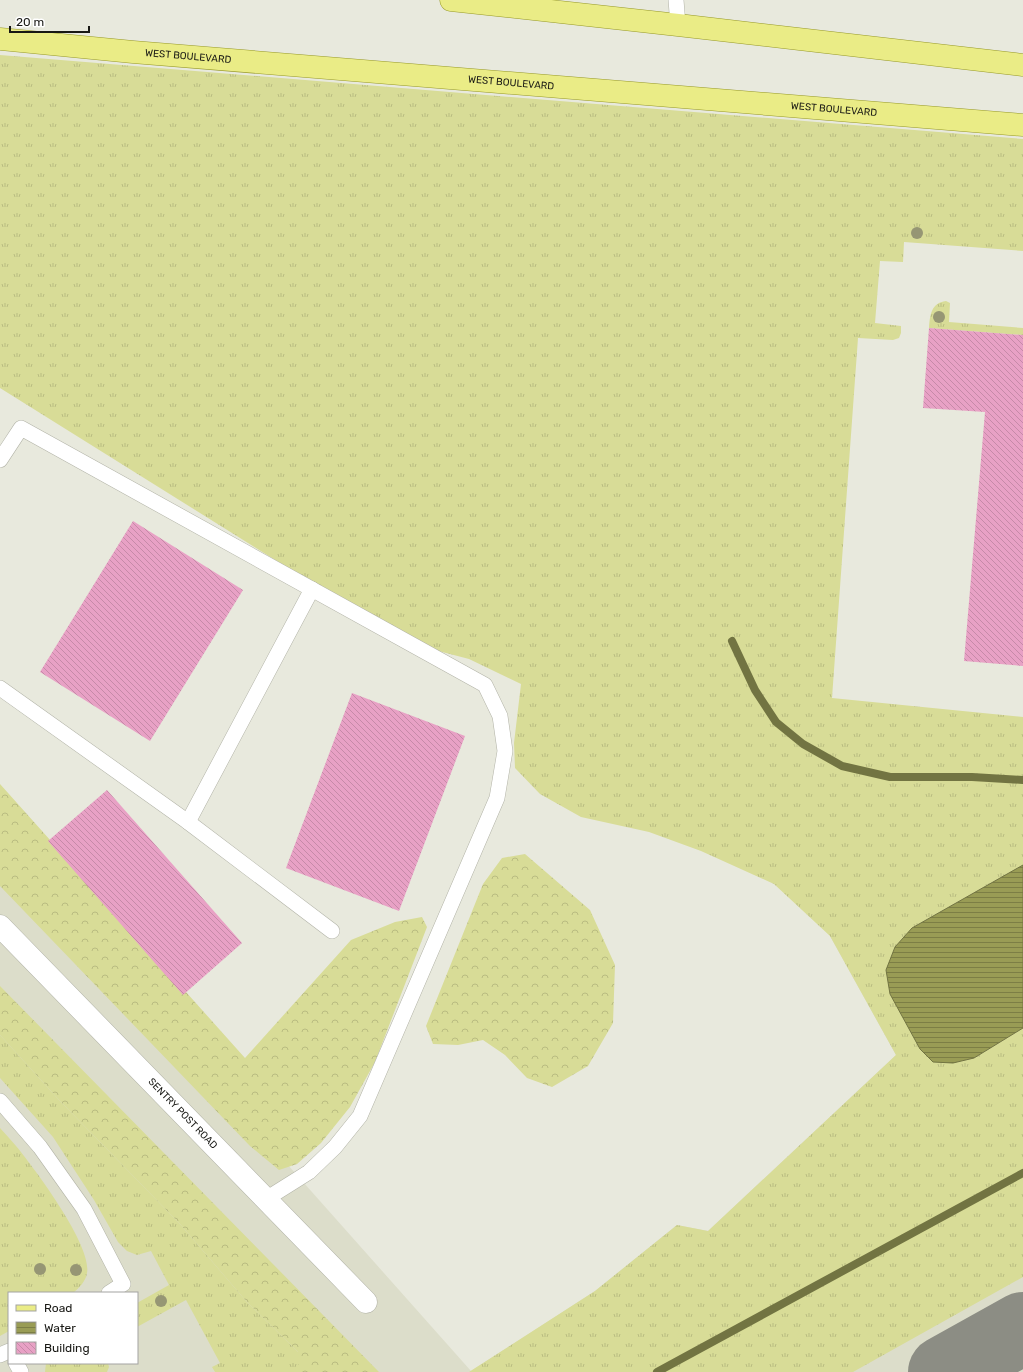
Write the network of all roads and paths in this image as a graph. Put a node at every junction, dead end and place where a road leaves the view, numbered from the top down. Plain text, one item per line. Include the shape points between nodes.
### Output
1 (451, 0) edge
2 (676, 0) edge
3 (678, 25) junction
4 (0, 39) edge
5 (1023, 65) edge
6 (1023, 125) edge
7 (0, 460) edge
8 (312, 589) junction
9 (0, 688) edge
10 (188, 822) junction
11 (0, 926) edge
12 (332, 931) dead end
13 (0, 1101) edge
14 (266, 1199) junction
15 (111, 1292) edge
16 (366, 1302) dead end

1 - 3 main road
2 - 3 lane
3 - 5 main road
4 - 6 main road, WEST BOULEVARD
7 - 8 lane via 21,428
8 - 10 lane
8 - 14 lane via 486,685 500,716 505,751 497,798 360,1116 335,1147 308,1172
9 - 10 lane
10 - 12 lane
11 - 14 street, SENTRY POST ROAD
13 - 15 lane via 40,1147 84,1209 123,1284
14 - 16 street, SENTRY POST ROAD

